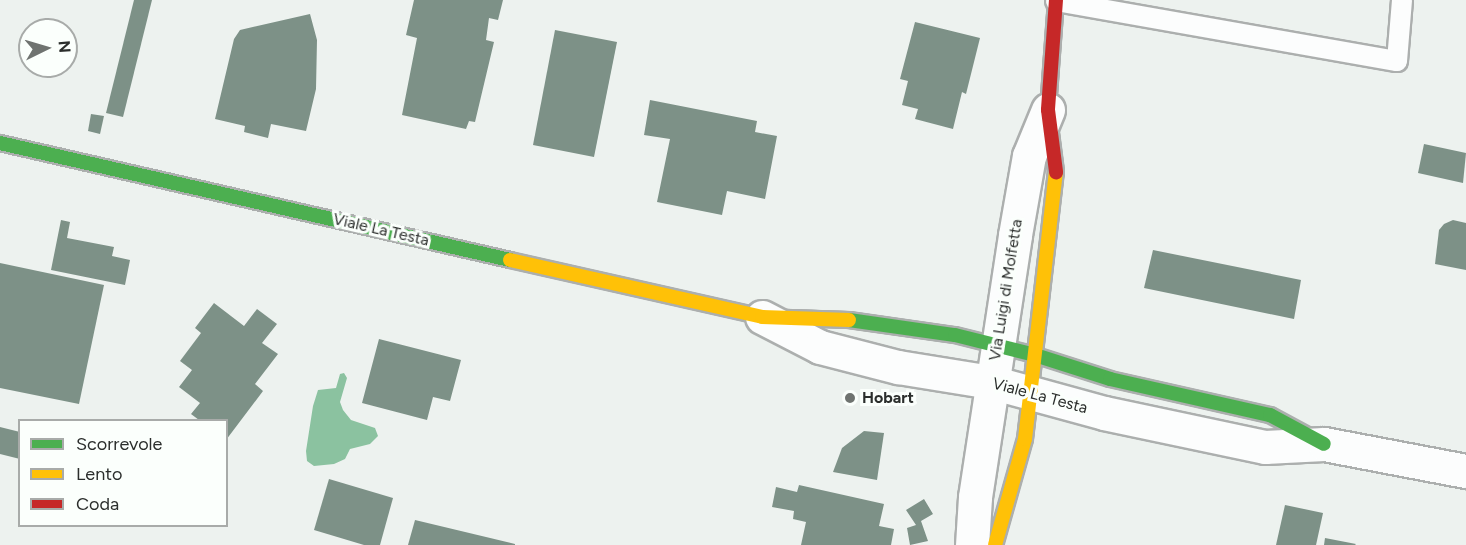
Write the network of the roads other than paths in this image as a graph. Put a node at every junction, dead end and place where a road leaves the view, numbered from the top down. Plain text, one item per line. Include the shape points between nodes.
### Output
1 (1402, 0) edge
2 (1056, 1) edge
3 (1048, 110) junction
4 (0, 143) edge
5 (762, 317) junction
6 (996, 346) junction
7 (1035, 355) junction
8 (991, 382) junction
9 (1030, 393) junction
10 (1324, 444) junction
11 (1466, 471) edge
12 (972, 545) edge
13 (995, 545) edge

1 - 2 lane via 1396,61
2 - 3 street, Via Luigi di Molfetta
3 - 6 street, Via Luigi di Molfetta via 1029,156
3 - 7 street, Via Luigi di Molfetta via 1057,166
4 - 5 street, Viale La Testa
5 - 6 street, Viale La Testa via 843,319 955,335
5 - 8 street, Viale La Testa via 820,347 898,367
6 - 7 street, Viale La Testa
6 - 8 street, Via Luigi di Molfetta
7 - 9 street, Via Luigi di Molfetta
7 - 10 street, Viale La Testa via 1110,379 1270,415
8 - 9 street, Viale La Testa
8 - 12 street, Via Luigi di Molfetta
9 - 10 street, Viale La Testa via 1265,447
9 - 13 street, Via Luigi di Molfetta via 1025,439
10 - 11 street, Viale La Testa

